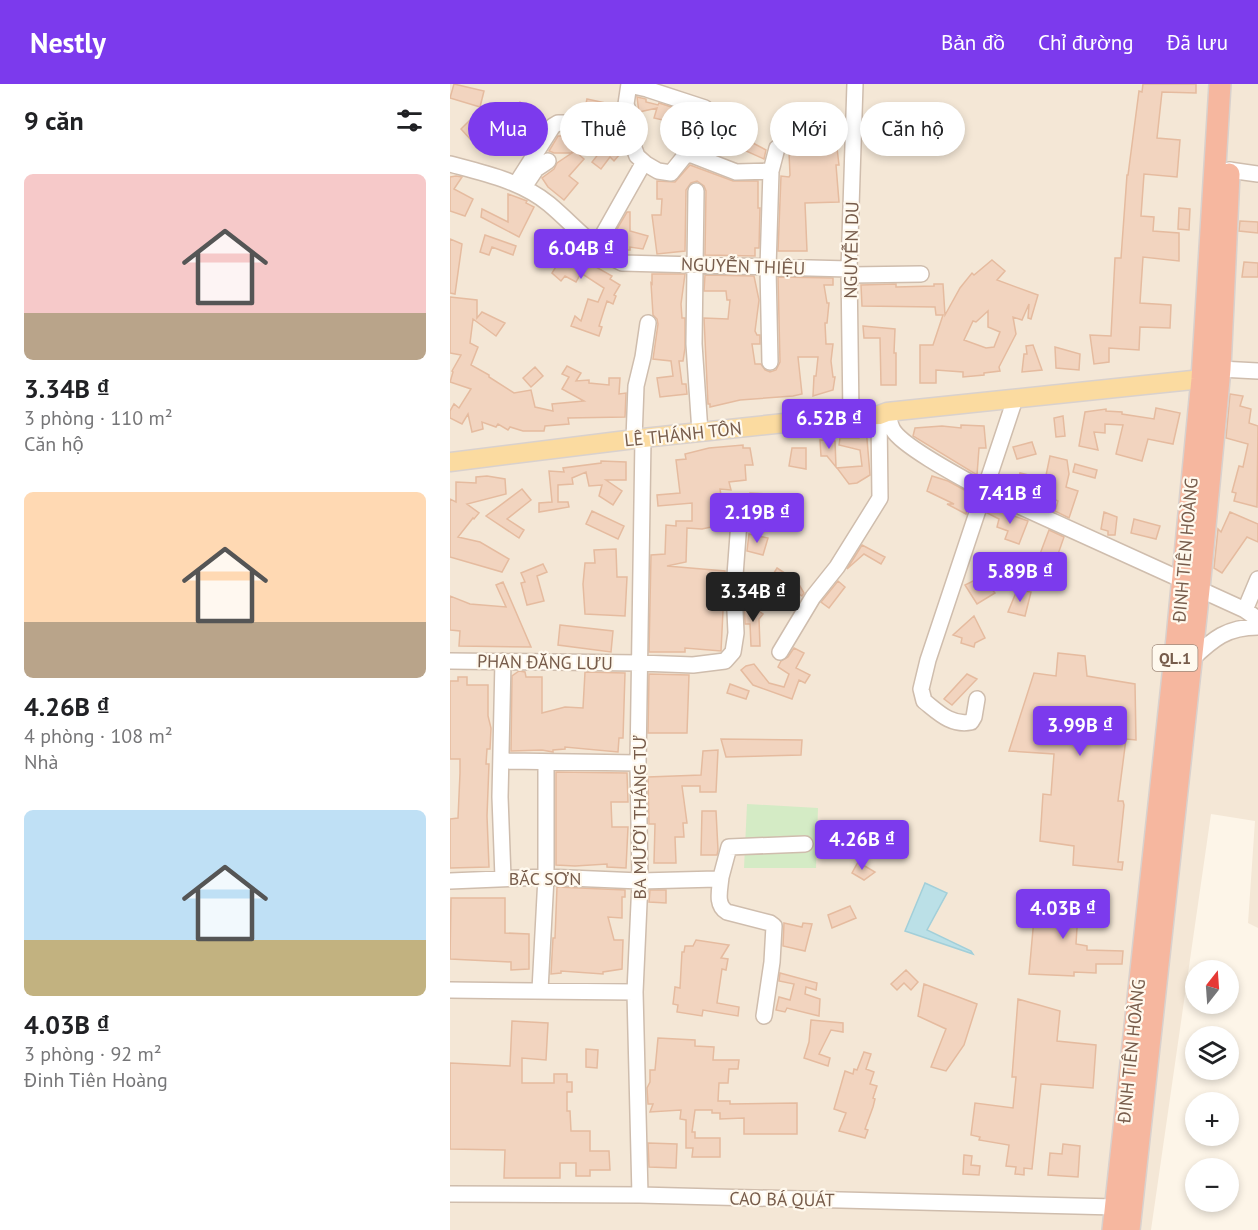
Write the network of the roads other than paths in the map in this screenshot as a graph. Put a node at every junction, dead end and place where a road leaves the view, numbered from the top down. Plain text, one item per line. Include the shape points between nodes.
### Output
1 (855, 84) edge
2 (1220, 84) edge
3 (1234, 84) edge
4 (629, 85) edge
5 (687, 102) edge
6 (560, 123) edge
7 (775, 156) edge
8 (548, 161) dead end
9 (644, 162) junction
10 (450, 164) edge
11 (1229, 170) junction
12 (771, 171) junction
13 (1258, 174) edge
14 (519, 186) junction
15 (696, 191) dead end
16 (596, 247) junction
17 (695, 265) junction
18 (768, 268) junction
19 (850, 272) junction
20 (921, 274) dead end
21 (648, 323) dead end
22 (770, 362) dead end
23 (1258, 371) edge
24 (1211, 374) junction
25 (1016, 399) junction
26 (883, 414) junction
27 (851, 416) junction
28 (700, 432) junction
29 (639, 439) junction
30 (450, 462) edge
31 (984, 490) junction
32 (740, 508) dead end
33 (1258, 579) edge
34 (1191, 584) junction
35 (1245, 610) junction
36 (1258, 619) edge
37 (1258, 627) edge
38 (780, 652) dead end
39 (1192, 659) junction
40 (450, 661) edge
41 (503, 662) junction
42 (640, 663) junction
43 (977, 699) dead end
44 (502, 761) junction
45 (546, 762) junction
46 (638, 763) junction
47 (805, 844) dead end
48 (1161, 867) junction
49 (546, 877) junction
50 (721, 877) junction
51 (503, 878) junction
52 (450, 881) edge
53 (640, 881) junction
54 (450, 990) edge
55 (540, 990) junction
56 (635, 992) junction
57 (764, 1016) dead end
58 (450, 1194) edge
59 (640, 1195) junction
60 (1115, 1207) junction
61 (1113, 1230) edge
62 (1130, 1230) edge

1 - 19 street, NGUYỄN DU
2 - 24 highway, ĐINH TIÊN HOÀNG / QL.1
3 - 11 highway, ĐINH TIÊN HOÀNG / QL.1
4 - 5 street
4 - 9 street via 626,104 633,125 634,148
6 - 14 street via 553,126
7 - 12 street
8 - 14 street
9 - 12 street via 658,171 671,173 687,153 736,172
9 - 16 street
10 - 14 street, NGUYỄN THIỆU
11 - 13 street
11 - 24 highway, ĐINH TIÊN HOÀNG / QL.1
12 - 18 street
14 - 16 street, NGUYỄN THIỆU via 548,203
15 - 17 street
16 - 17 street, NGUYỄN THIỆU via 622,262
17 - 18 street, NGUYỄN THIỆU
17 - 28 street via 694,344
18 - 19 street, NGUYỄN THIỆU
18 - 22 street
19 - 20 street, NGUYỄN THIỆU
19 - 27 street, NGUYỄN DU
21 - 29 street, BA MƯƠI THÁNG TƯ via 636,386
23 - 24 street
24 - 25 main road, LÊ THÁNH TÔN
24 - 34 highway, ĐINH TIÊN HOÀNG / QL.1
25 - 26 main road, LÊ THÁNH TÔN
25 - 31 street
26 - 27 main road, LÊ THÁNH TÔN
26 - 31 street via 906,442
26 - 38 street via 880,498
27 - 28 main road, LÊ THÁNH TÔN
28 - 29 main road, LÊ THÁNH TÔN
29 - 30 main road, LÊ THÁNH TÔN
29 - 42 street, BA MƯƠI THÁNG TƯ
31 - 34 street
31 - 43 street via 921,689 924,701 958,723 971,722
32 - 42 street, PHAN ĐĂNG LƯU via 734,589 736,633 731,656 722,663 711,664
33 - 35 street
34 - 35 street
34 - 39 highway, ĐINH TIÊN HOÀNG / QL.1
34 - 48 highway, ĐINH TIÊN HOÀNG / QL.1
35 - 36 street
37 - 39 street via 1221,634
39 - 48 highway, ĐINH TIÊN HOÀNG / QL.1
40 - 41 street, PHAN ĐĂNG LƯU
41 - 42 street, PHAN ĐĂNG LƯU
41 - 44 street
42 - 46 street, BA MƯƠI THÁNG TƯ
44 - 45 street
44 - 51 street
45 - 46 street
45 - 49 street
46 - 53 street, BA MƯƠI THÁNG TƯ
47 - 50 street via 729,847
48 - 60 highway, ĐINH TIÊN HOÀNG / QL.1
48 - 62 highway, ĐINH TIÊN HOÀNG / QL.1
49 - 51 street, BẮC SƠN
49 - 53 street, BẮC SƠN
49 - 55 street
50 - 53 street, BẮC SƠN
50 - 57 street via 722,909 774,926
51 - 52 street, BẮC SƠN
53 - 56 street, BA MƯƠI THÁNG TƯ
54 - 55 street
55 - 56 street
56 - 59 street, BA MƯƠI THÁNG TƯ
58 - 59 street, CAO BÁ QUÁT
59 - 60 street, CAO BÁ QUÁT
60 - 61 highway, ĐINH TIÊN HOÀNG / QL.1

